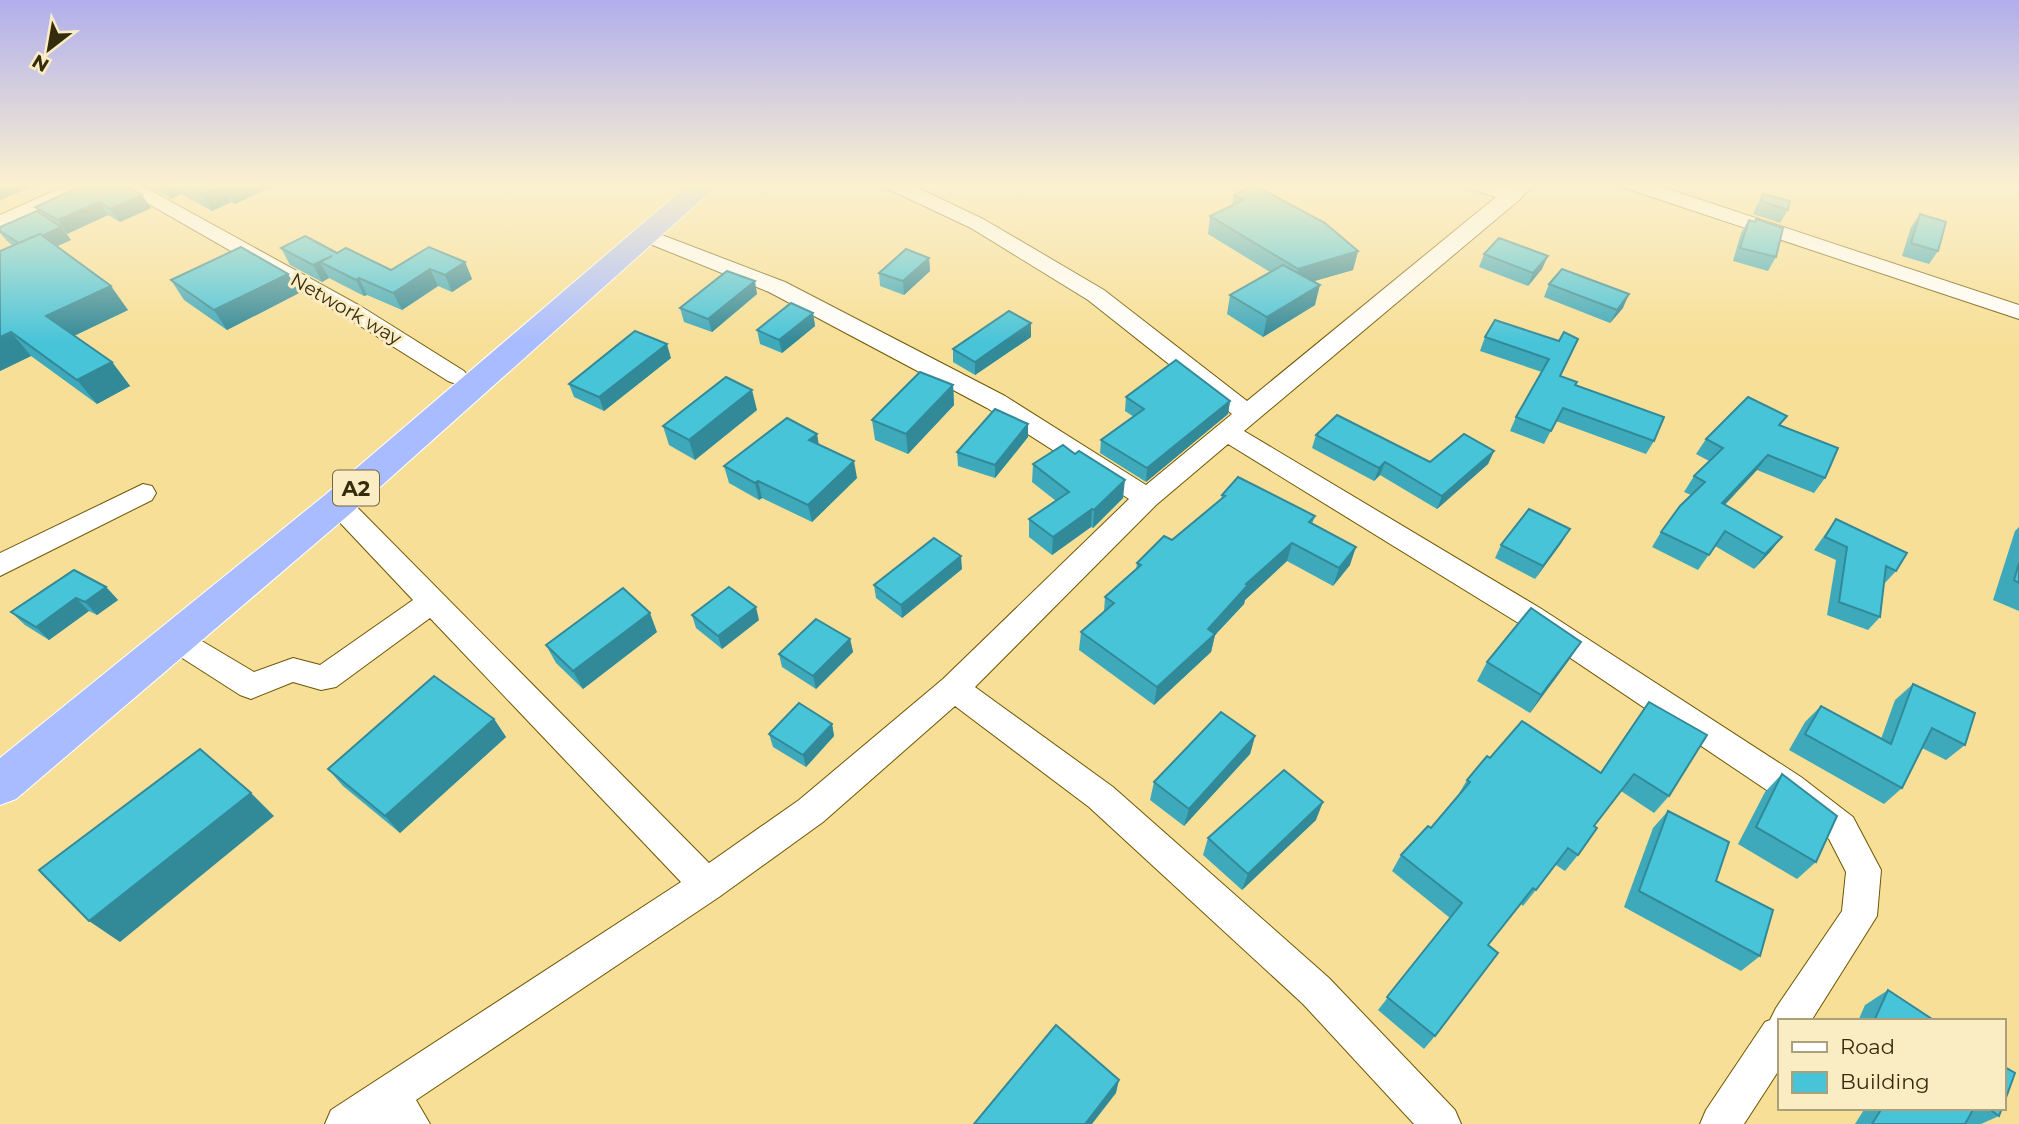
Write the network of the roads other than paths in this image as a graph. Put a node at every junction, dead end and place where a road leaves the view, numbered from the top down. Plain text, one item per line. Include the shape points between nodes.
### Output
1 (218, 236) edge
2 (623, 236) edge
3 (647, 236) edge
4 (648, 236) edge
5 (999, 236) edge
6 (1462, 236) edge
7 (1791, 236) edge
8 (2019, 312) edge
9 (456, 376) junction
10 (1238, 424) junction
11 (143, 493) dead end
12 (1147, 498) junction
13 (338, 504) junction
14 (0, 565) edge
15 (432, 601) junction
16 (175, 639) junction
17 (954, 688) junction
18 (0, 759) edge
19 (0, 785) edge
20 (707, 885) junction
21 (1790, 1019) edge
22 (1778, 1037) edge
23 (399, 1110) edge
24 (345, 1124) edge
25 (1441, 1124) edge
26 (1720, 1124) edge

1 - 9 street, Network way via 354,312
2 - 9 highway, A2
3 - 13 highway, A2
4 - 12 street via 777,287 984,395
5 - 10 street via 1096,295
6 - 10 street
7 - 8 street
9 - 18 highway, A2
10 - 12 street
10 - 21 street via 1788,787 1841,828 1864,870 1859,916
11 - 14 street
12 - 17 street
13 - 15 street
13 - 16 highway, A2
15 - 16 street via 325,678 289,670 251,686
15 - 20 street
16 - 19 highway, A2
17 - 20 street via 811,811
17 - 25 street via 1101,797 1316,991
20 - 23 street
22 - 26 street
23 - 24 street

